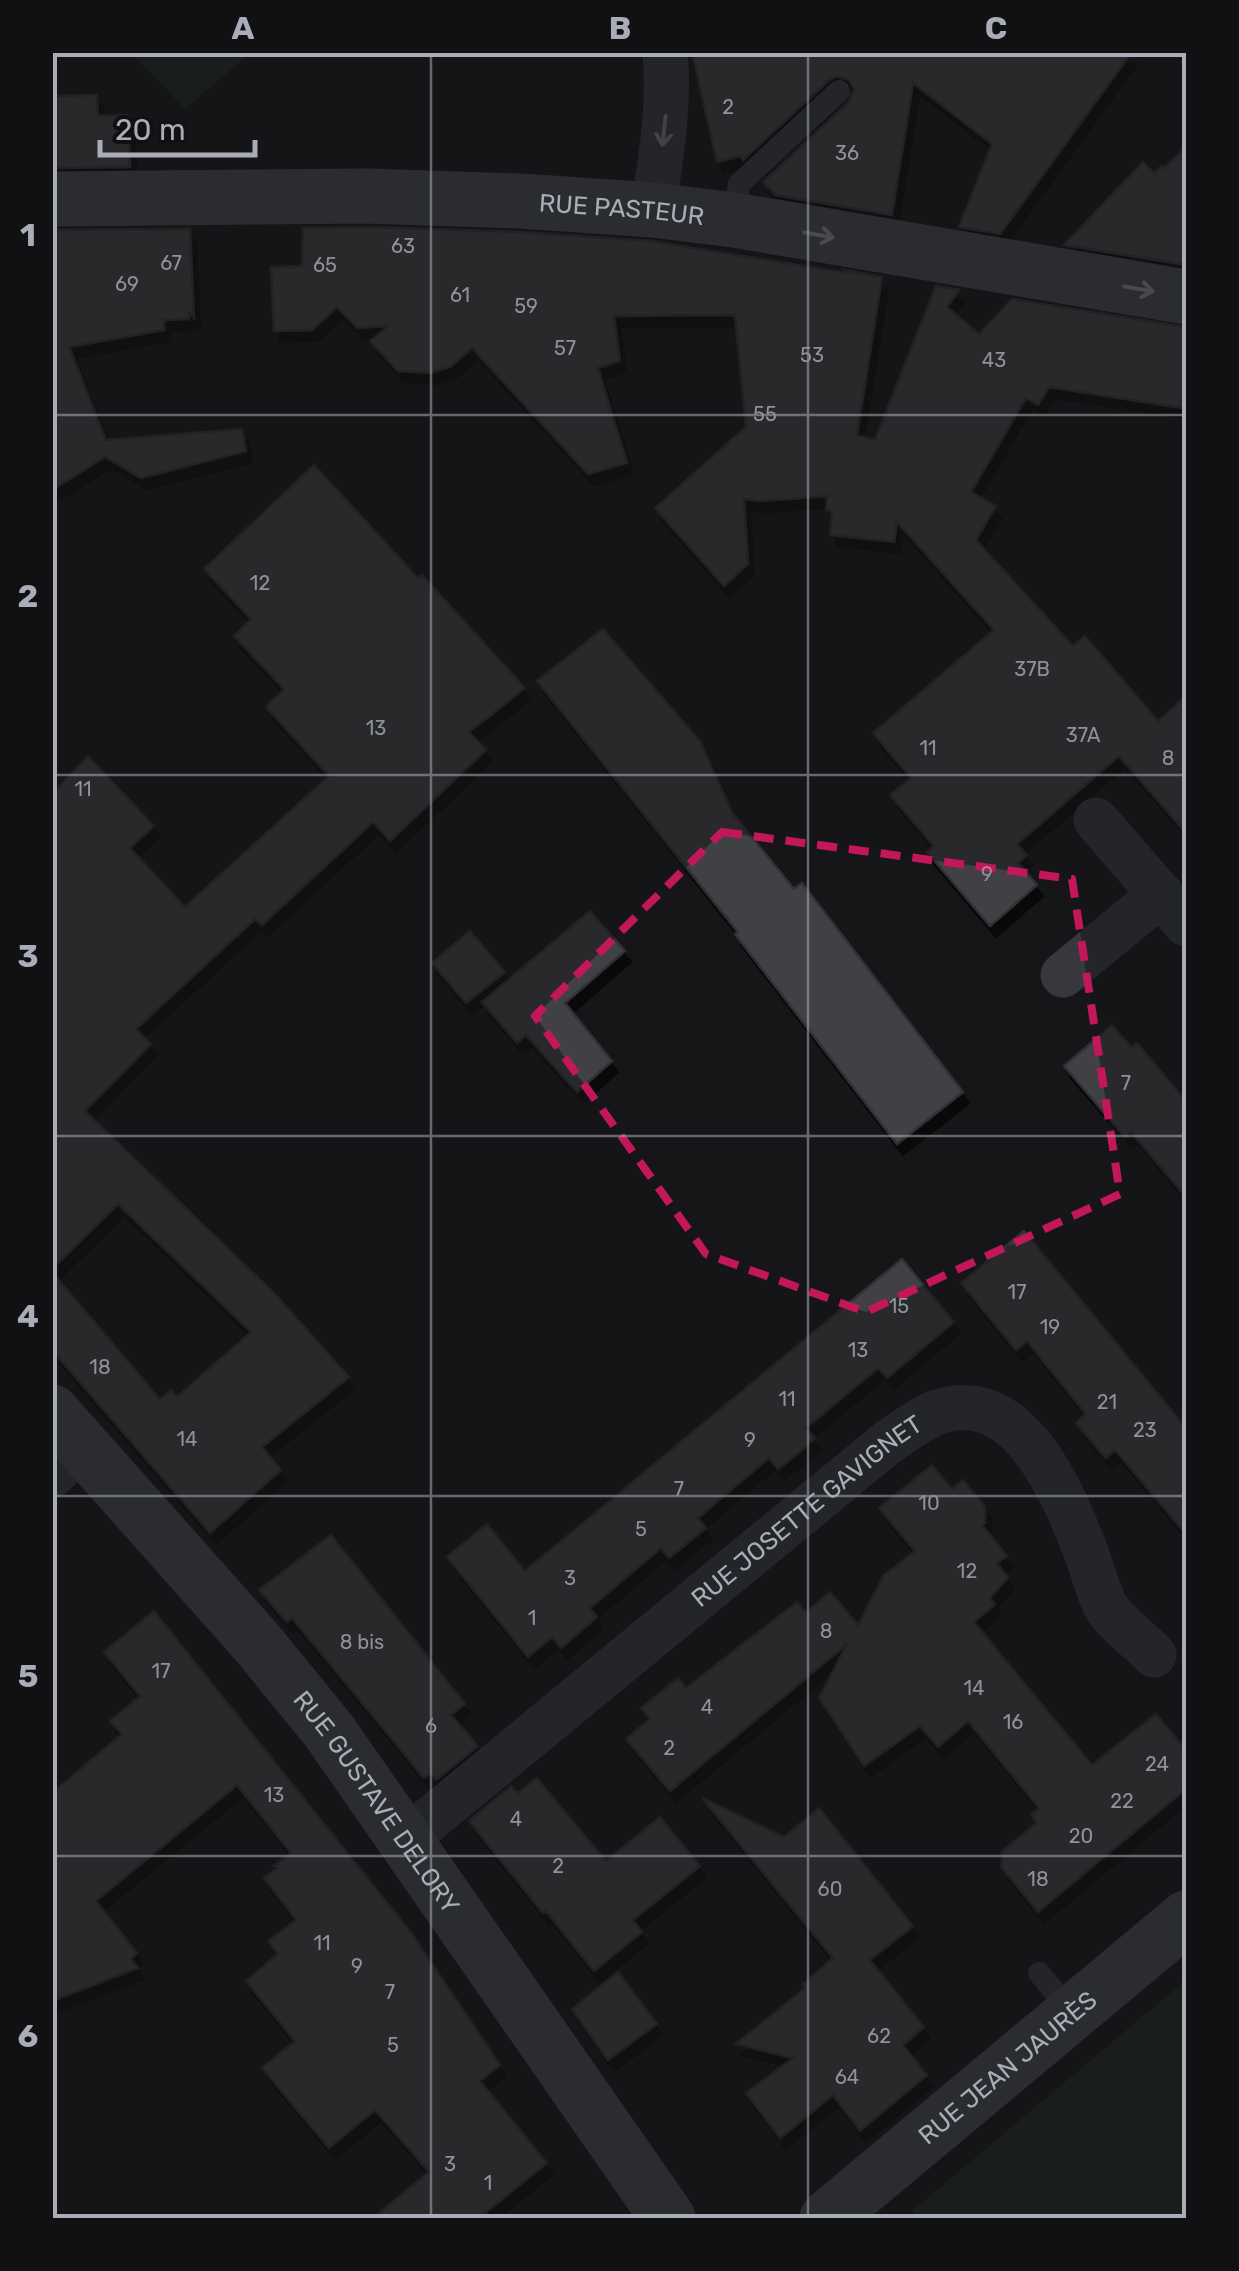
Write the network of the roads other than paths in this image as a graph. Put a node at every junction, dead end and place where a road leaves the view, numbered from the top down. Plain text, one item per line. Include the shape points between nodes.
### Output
1 (665, 52) edge
2 (839, 91) dead end
3 (52, 199) edge
4 (653, 210) junction
5 (734, 220) junction
6 (1186, 297) edge
7 (1096, 820) dead end
8 (1174, 909) edge
9 (1062, 975) dead end
10 (63, 1444) edge
11 (1154, 1654) dead end
12 (406, 1839) junction
13 (1186, 1918) edge
14 (668, 2218) edge
15 (827, 2218) edge

1 -> 4 street via 668,82
2 - 5 lane via 739,184
3 - 4 street, RUE PASTEUR via 386,196
4 - 5 street, RUE PASTEUR
5 -> 6 street, RUE PASTEUR
7 - 8 street
8 - 9 street
10 - 12 street, RUE GUSTAVE DELORY via 296,1690
11 - 12 street, RUE JOSETTE GAVIGNET via 1106,1608 1057,1487 1023,1436 988,1411 942,1410 888,1442
12 - 14 street, RUE GUSTAVE DELORY
13 - 15 street, RUE JEAN JAURÈS via 1056,1994

